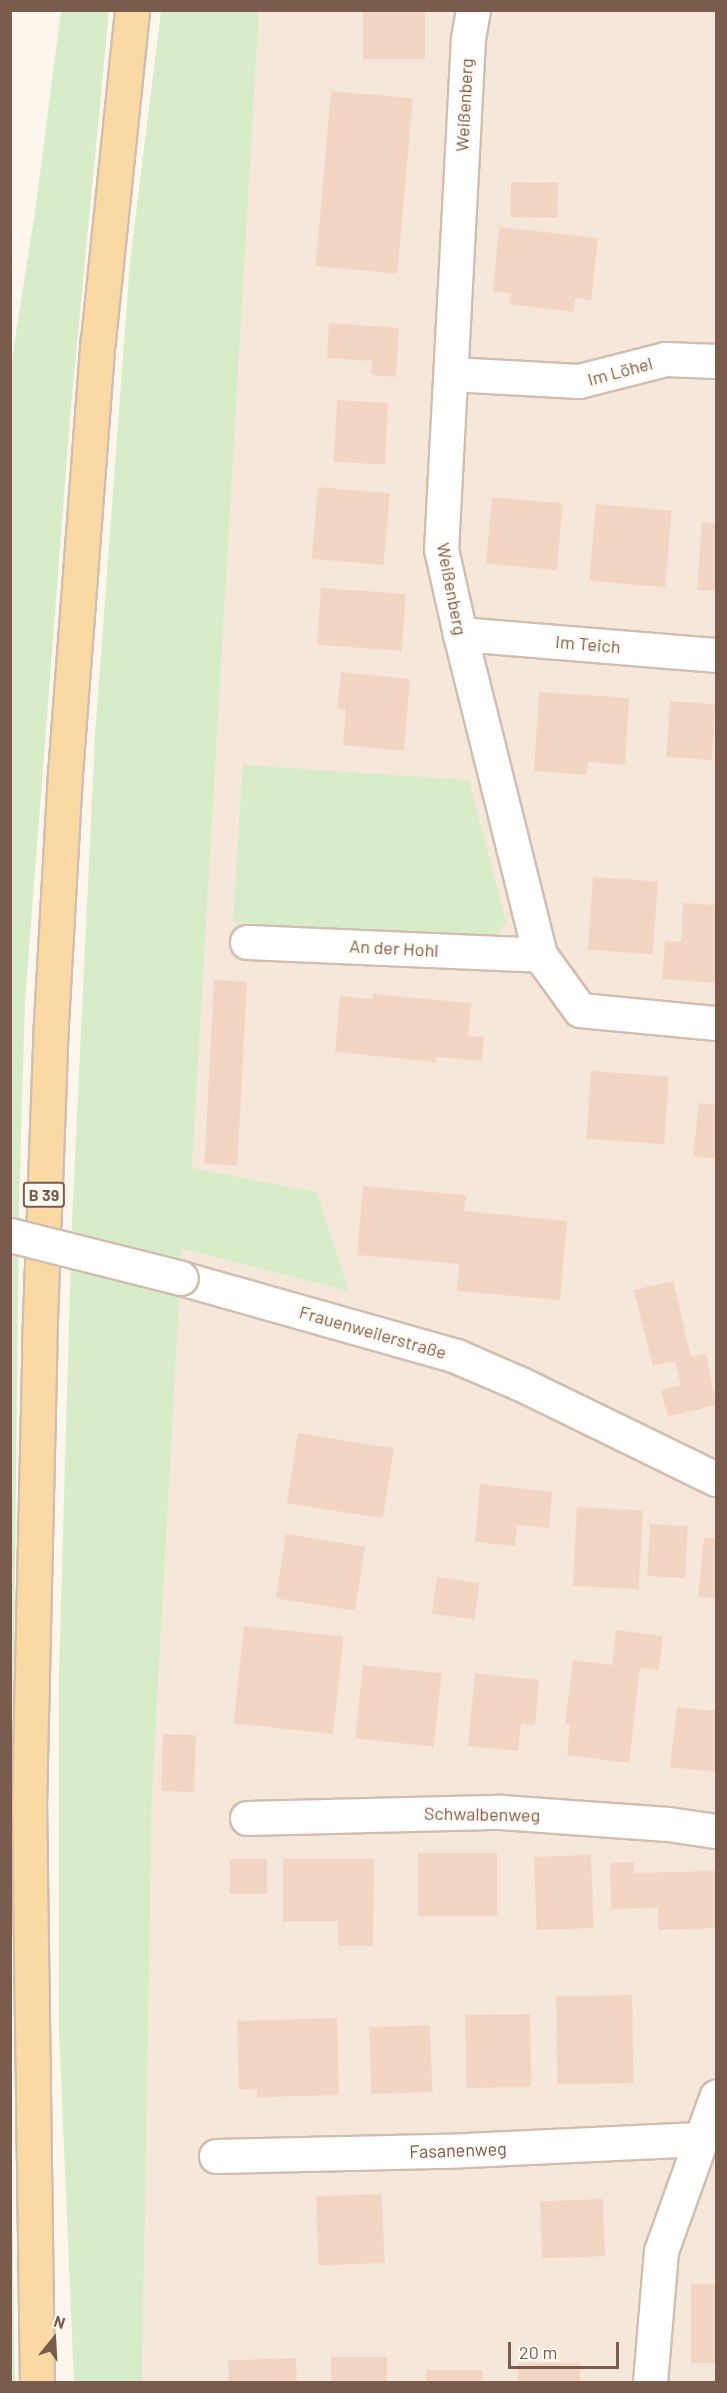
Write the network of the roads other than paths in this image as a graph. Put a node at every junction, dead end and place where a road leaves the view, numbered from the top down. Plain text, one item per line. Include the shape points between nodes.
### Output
1 (132, 10) edge
2 (473, 10) edge
3 (717, 361) edge
4 (451, 374) junction
5 (460, 634) junction
6 (717, 655) edge
7 (247, 942) dead end
8 (540, 955) junction
9 (717, 1023) edge
10 (10, 1235) edge
11 (717, 1479) edge
12 (247, 1818) dead end
13 (717, 1831) edge
14 (717, 2097) edge
15 (700, 2139) junction
16 (216, 2156) dead end
17 (37, 2382) edge
18 (650, 2382) edge

1 - 17 main road, B 39 via 98,340 65,774 51,1023 29,1805
2 - 4 street, Weißenberg via 468,38
3 - 4 street, Im Löhel via 665,359 579,381
4 - 5 street, Weißenberg via 441,549
5 - 6 street, Im Teich
5 - 8 street, Weißenberg
7 - 8 street, An der Hohl
8 - 9 street, Weißenberg via 580,1010
10 - 11 street, Frauenweilerstraße, bridge via 181,1278 456,1356
12 - 13 street, Schwalbenweg via 501,1812
14 - 15 street
15 - 16 street, Fasanenweg via 445,2151
15 - 18 street via 661,2251

